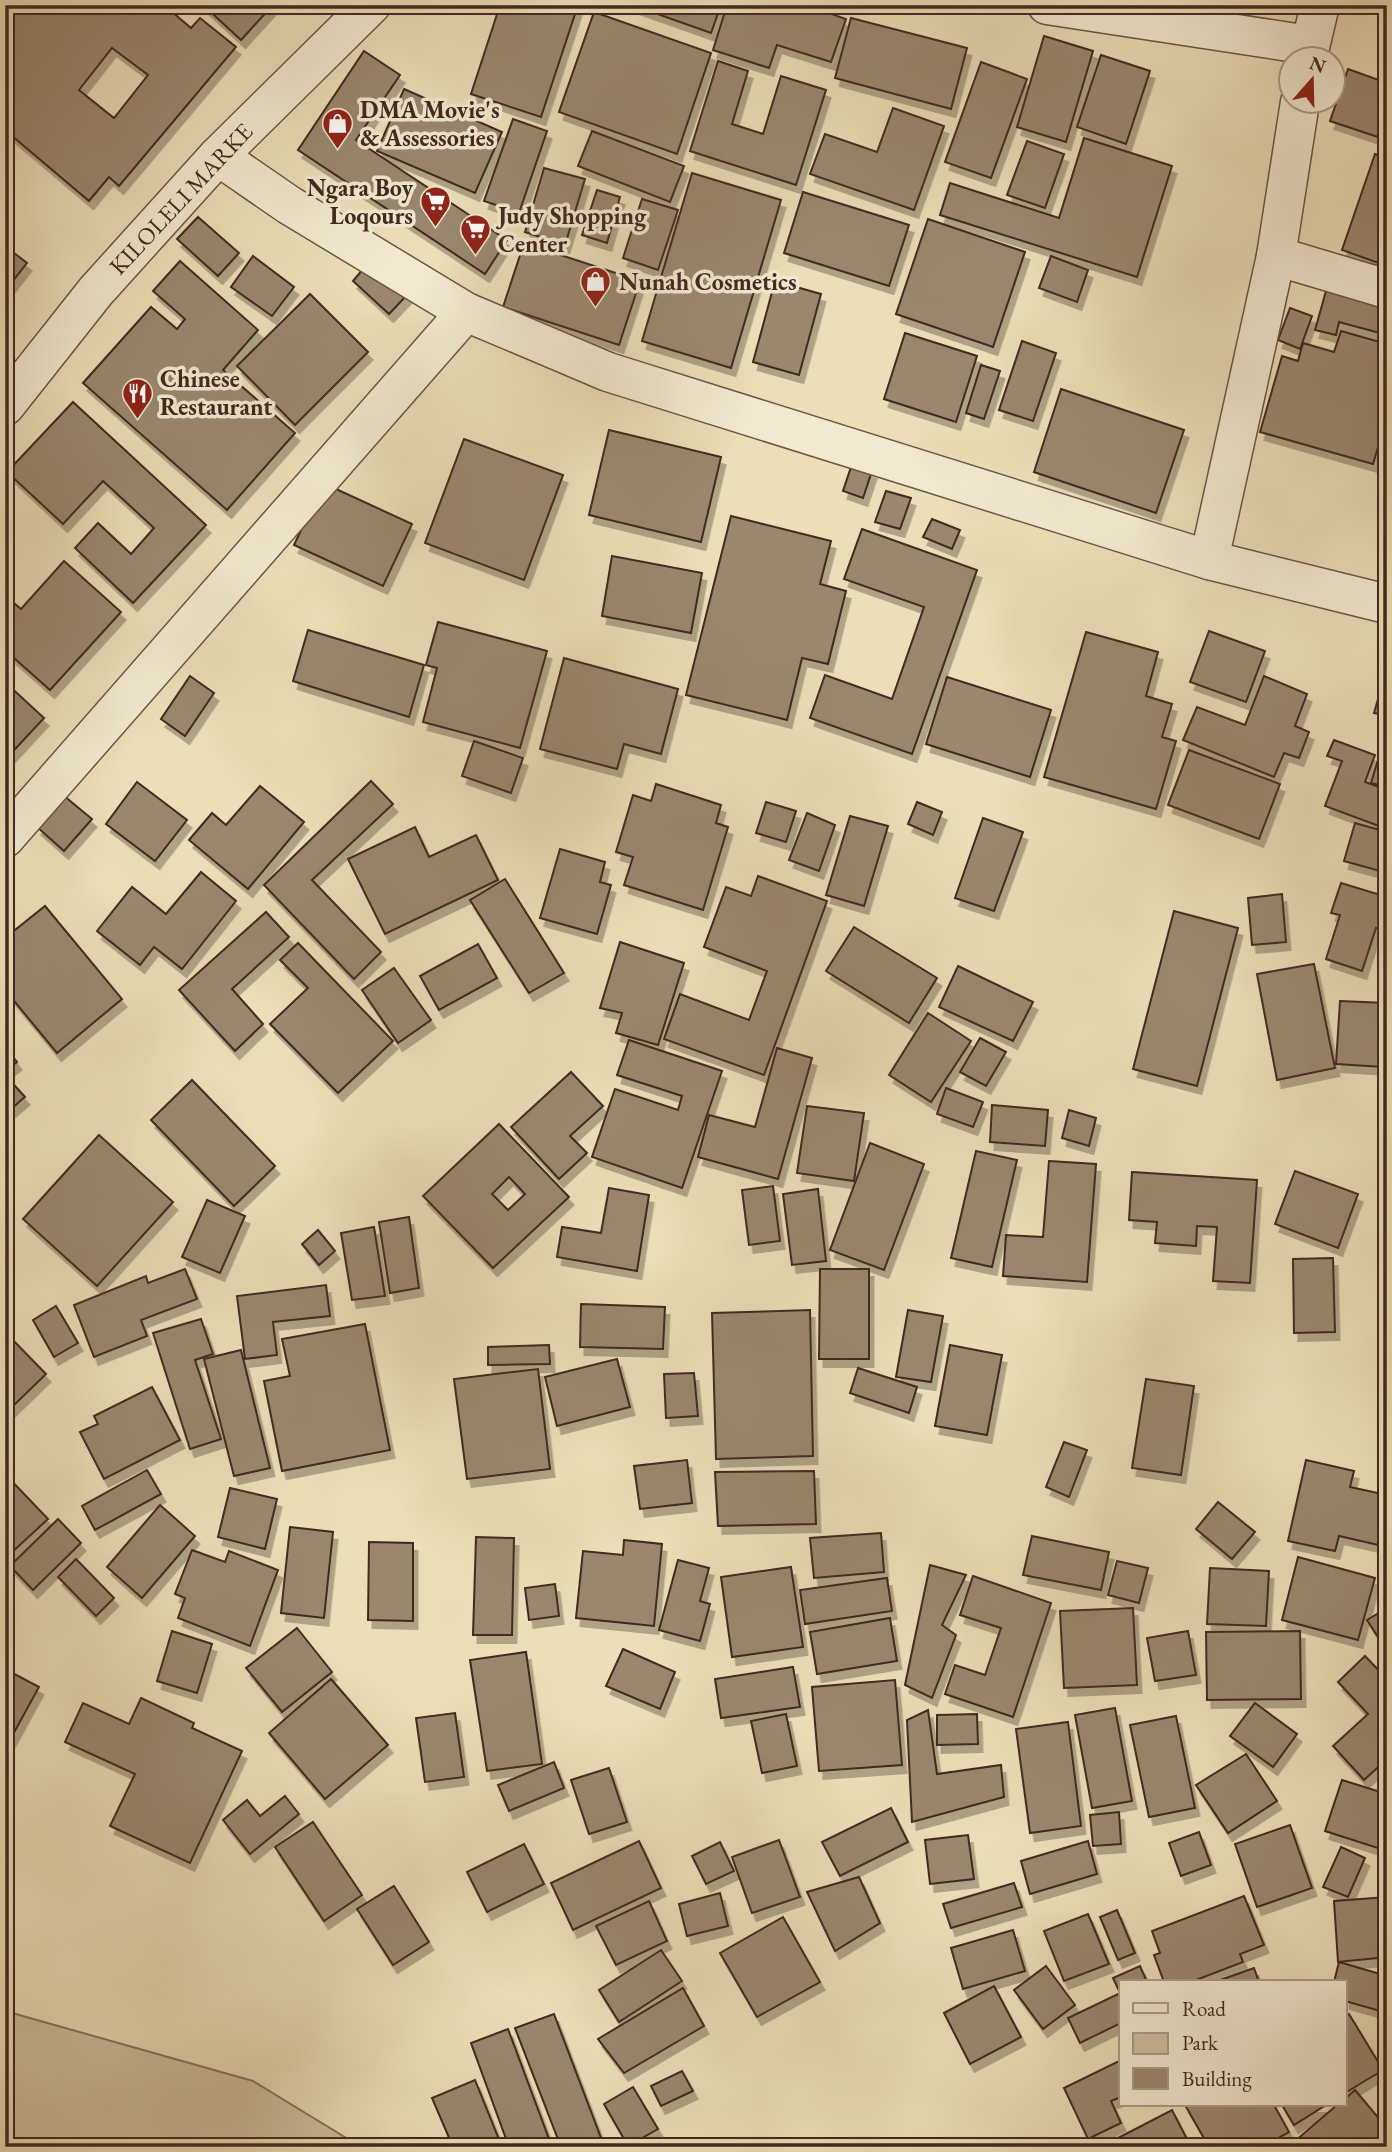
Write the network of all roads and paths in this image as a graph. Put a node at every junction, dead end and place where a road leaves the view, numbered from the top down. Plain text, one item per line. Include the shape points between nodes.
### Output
1 (371, 5) edge
2 (1047, 5) edge
3 (1320, 5) edge
4 (1276, 46) edge
5 (1310, 46) edge
6 (1298, 116) edge
7 (218, 156) junction
8 (1276, 257) junction
9 (1387, 289) edge
10 (466, 313) junction
11 (5, 406) edge
12 (1209, 560) junction
13 (1387, 604) edge
14 (5, 838) edge

1 - 7 street, KILOLELI MARKE
2 - 4 street
3 - 5 street
6 - 8 street
7 - 10 street
7 - 11 street, KILOLELI MARKE via 96,291
8 - 9 street
8 - 12 street
10 - 12 street via 608,372
10 - 14 street
12 - 13 street

